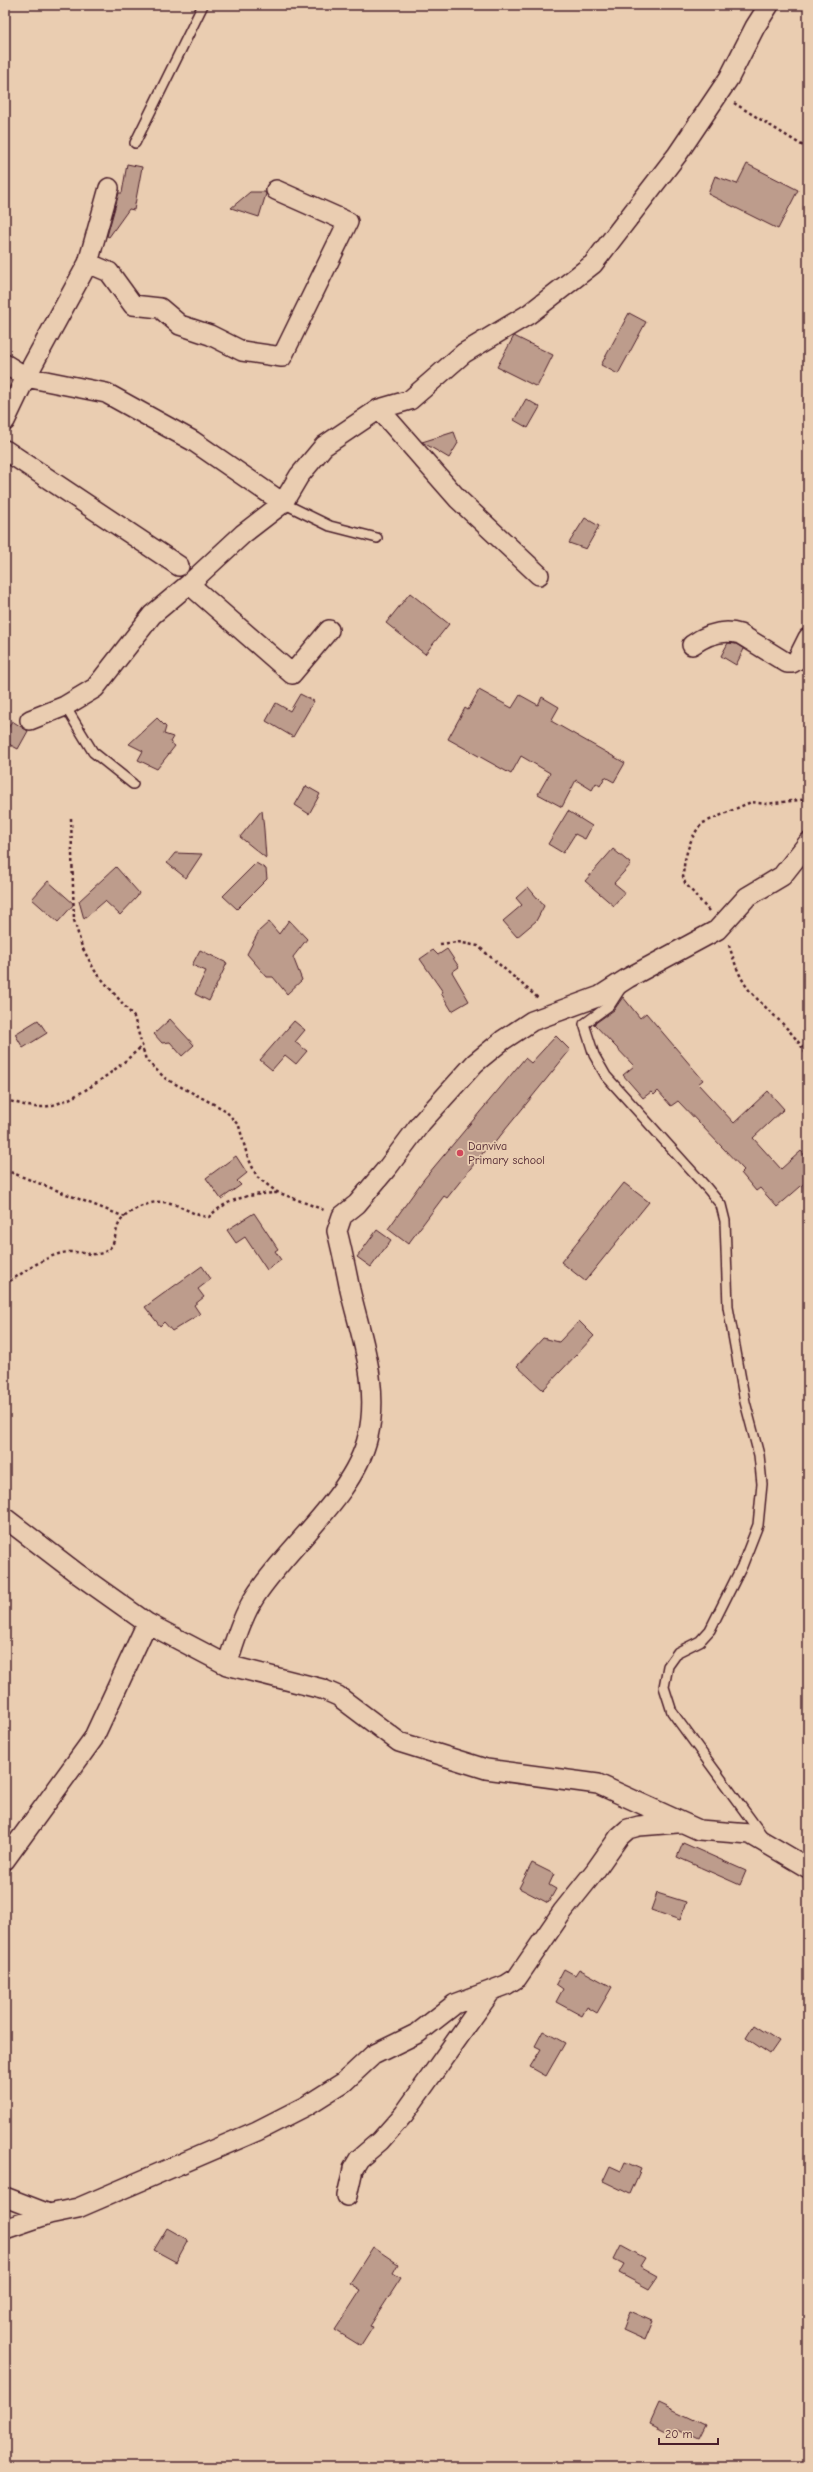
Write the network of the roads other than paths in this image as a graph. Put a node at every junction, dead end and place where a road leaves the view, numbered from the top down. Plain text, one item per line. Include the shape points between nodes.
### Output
1 (203, 5) edge
2 (769, 5) edge
3 (135, 143) dead end
4 (109, 188) dead end
5 (276, 190) dead end
6 (88, 263) junction
7 (5, 364) edge
8 (26, 377) junction
9 (379, 409) junction
10 (5, 421) edge
11 (5, 450) edge
12 (282, 503) junction
13 (377, 538) dead end
14 (179, 566) dead end
15 (539, 575) dead end
16 (190, 584) junction
17 (329, 630) dead end
18 (808, 638) edge
19 (692, 645) dead end
20 (65, 706) junction
21 (30, 720) dead end
22 (133, 784) dead end
23 (808, 843) edge
24 (628, 978) junction
25 (5, 1518) edge
26 (147, 1623) junction
27 (227, 1665) junction
28 (679, 1823) junction
29 (767, 1843) junction
30 (5, 1860) edge
31 (808, 1868) edge
32 (492, 1990) junction
33 (347, 2196) dead end
34 (5, 2197) edge
35 (48, 2214) junction
36 (5, 2229) edge

1 - 3 lane
2 - 9 street via 720,92 677,155 593,264 529,314 464,353 410,400
4 - 6 street
5 - 6 street via 348,222 282,357 242,351 210,335 180,326 160,308 133,305 109,272
6 - 8 street
7 - 8 street
8 - 10 street
8 - 12 street via 106,393 193,441
9 - 12 street via 324,446 299,476
9 - 15 street via 458,499
11 - 14 street
12 - 13 lane via 330,526
12 - 16 street via 243,534
16 - 17 street via 292,674
16 - 20 street via 152,615 95,688
18 - 19 street via 797,660 792,663 787,663 731,631 701,639
20 - 21 street
20 - 22 lane via 93,752
23 - 24 street via 782,876 747,898 722,937
24 - 27 street via 600,996 532,1021 475,1063 421,1123 374,1184 342,1216 337,1231 369,1367 371,1420 368,1436 361,1458 342,1491 256,1595 243,1620
24 - 29 lane via 610,1005 584,1024 594,1055 606,1076 721,1205 727,1250 728,1307 745,1402 759,1455 762,1484 758,1525 725,1602 710,1630 700,1641 678,1652 668,1666 664,1687 672,1712
25 - 26 street
26 - 27 street
26 - 30 street via 93,1739
27 - 28 street via 322,1689 338,1696 399,1742 486,1769 598,1784
28 - 29 street via 699,1830 743,1832
28 - 32 street via 639,1826 628,1829 619,1836 563,1911 522,1973 506,1985
29 - 31 street
32 - 33 street via 404,2114 380,2141 359,2159 353,2170
32 - 35 street via 455,2004 418,2033 373,2055 344,2082 306,2106 257,2131 78,2208
34 - 35 street
35 - 36 street

